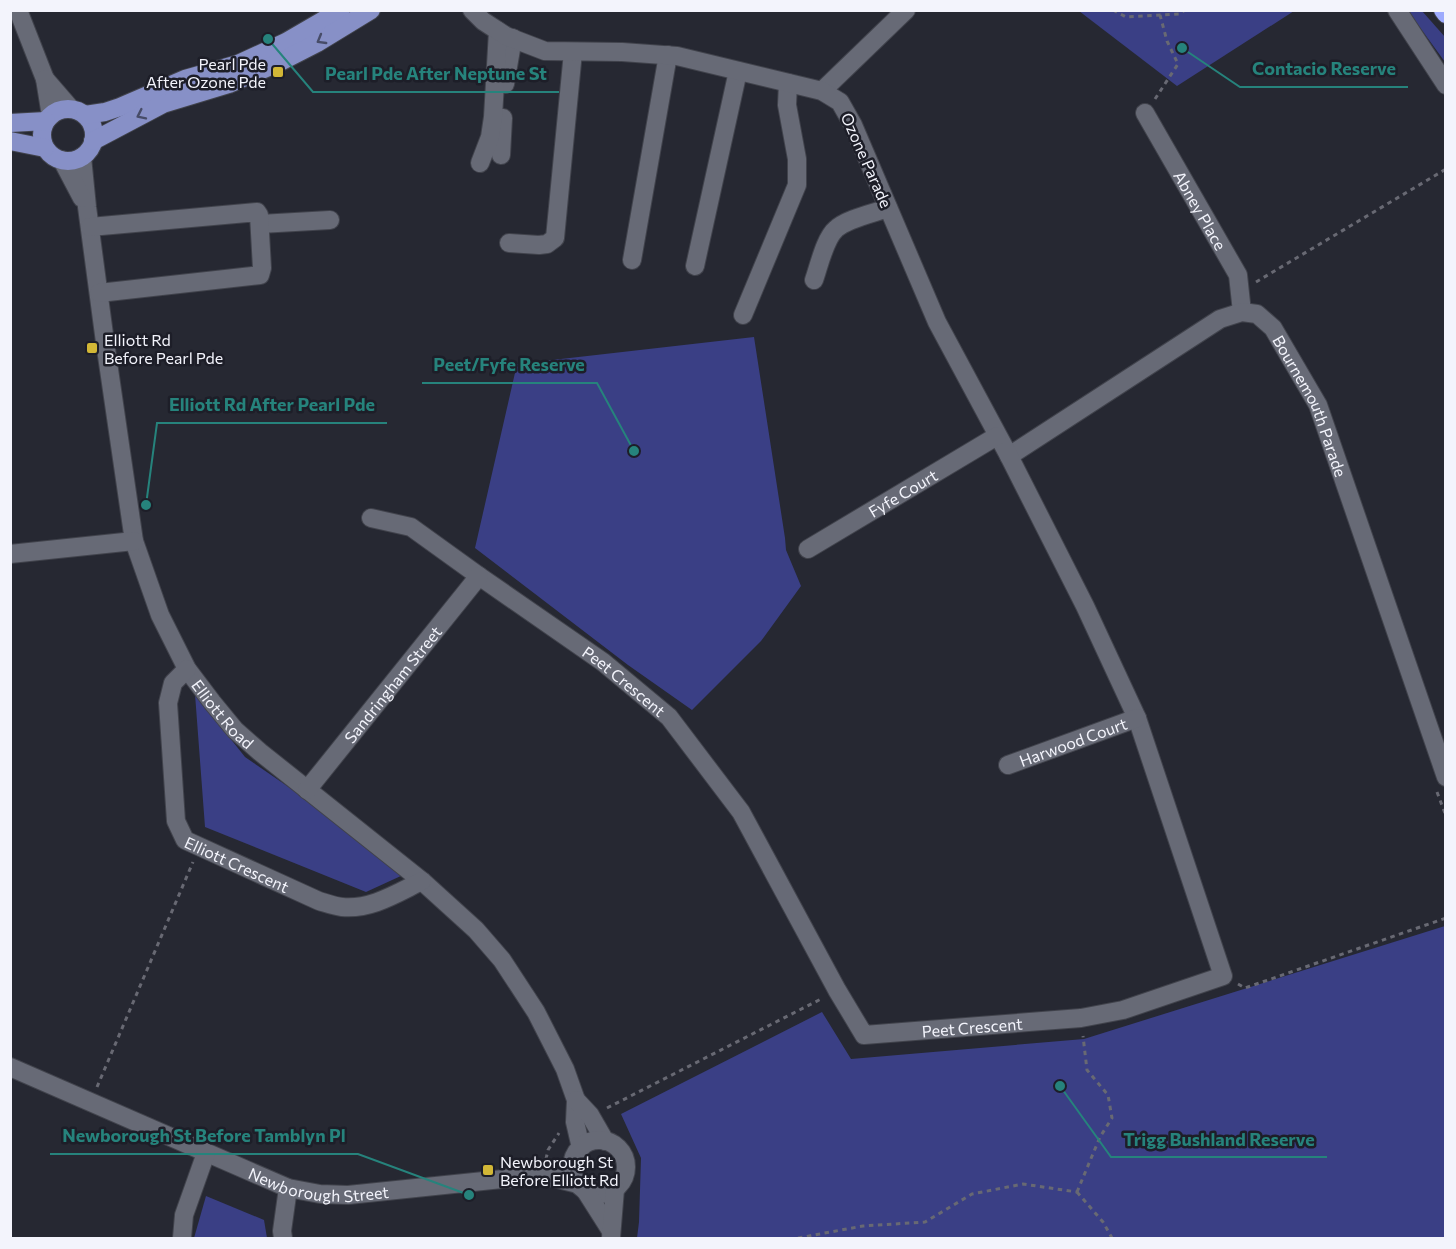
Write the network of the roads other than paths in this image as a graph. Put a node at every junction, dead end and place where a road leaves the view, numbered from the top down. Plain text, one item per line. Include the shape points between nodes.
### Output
1 (18, 10) edge
2 (341, 10) edge
3 (371, 10) edge
4 (472, 10) edge
5 (906, 10) edge
6 (1396, 10) edge
7 (505, 34) junction
8 (573, 52) junction
9 (668, 55) junction
10 (738, 71) junction
11 (45, 80) junction
12 (788, 83) junction
13 (1446, 85) edge
14 (822, 92) junction
15 (78, 112) junction
16 (1145, 113) road end
17 (48, 118) junction
18 (10, 123) edge
19 (10, 141) edge
20 (93, 141) junction
21 (45, 147) junction
22 (501, 155) dead end
23 (82, 157) junction
24 (62, 160) junction
25 (480, 163) dead end
26 (87, 207) junction
27 (888, 208) junction
28 (330, 219) dead end
29 (260, 224) junction
30 (90, 227) junction
31 (509, 243) dead end
32 (632, 260) dead end
33 (695, 266) dead end
34 (814, 280) dead end
35 (99, 293) junction
36 (1242, 312) junction
37 (743, 315) dead end
38 (997, 436) junction
39 (1009, 456) junction
40 (371, 518) dead end
41 (134, 541) junction
42 (807, 549) dead end
43 (10, 554) edge
44 (478, 576) junction
45 (187, 669) junction
46 (1137, 718) junction
47 (1008, 765) dead end
48 (1446, 777) edge
49 (307, 790) junction
50 (422, 880) junction
51 (10, 1067) edge
52 (583, 1119) junction
53 (604, 1141) junction
54 (578, 1152) junction
55 (206, 1153) junction
56 (542, 1175) junction
57 (582, 1187) junction
58 (288, 1188) junction
59 (615, 1188) junction
60 (611, 1235) edge
61 (182, 1239) edge
62 (283, 1239) edge

1 - 11 street
2 - 15 main road via 238,64 184,79 105,112
3 -> 20 main road via 278,63 229,84 163,104
4 - 7 street, Ozone Parade
5 - 14 street
6 - 13 street
7 - 8 street, Ozone Parade via 545,51
7 - 22 street
7 - 25 street via 490,137
8 - 9 street, Ozone Parade
8 - 31 street via 555,238 539,245
9 - 10 street, Ozone Parade
9 - 32 street
10 - 12 street, Ozone Parade
10 - 33 street
11 - 15 street
11 - 17 street
12 - 14 street, Ozone Parade
12 - 37 street via 797,185
14 - 27 street, Ozone Parade via 840,102
15 - 17 main road via 63,109
15 - 20 main road via 90,120
16 - 36 street, Abney Place via 1238,275
17 - 18 main road
17 - 21 main road via 42,134
19 - 21 main road
20 - 23 main road
21 - 24 main road
23 - 24 main road
23 - 26 street, Elliott Road
24 - 26 street, Elliott Road
26 - 30 street, Elliott Road
27 - 34 street via 834,230
27 - 38 street, Ozone Parade via 938,322
28 - 29 street
29 - 30 street via 257,212
29 - 35 street via 260,275
30 - 35 street, Elliott Road
35 - 41 street, Elliott Road
36 - 39 street via 1220,319
36 - 48 street, Bournemouth Parade via 1257,314 1273,328 1318,405
38 - 39 street
38 - 42 street, Fyfe Court
39 - 46 street
40 - 44 street, Peet Crescent via 411,526
41 - 43 street
41 - 45 street, Elliott Road via 160,615
44 - 46 street, Peet Crescent via 603,662 669,717 741,812 864,1035 1081,1018 1123,1010 1222,976
44 - 49 street, Sandringham Street
45 - 49 street, Elliott Road via 236,730
45 - 50 street, Elliott Crescent via 173,683 168,703 176,820 184,840 319,901 341,907 380,901
46 - 47 street, Harwood Court
49 - 50 street, Elliott Road
50 - 52 street, Elliott Road via 502,960 536,1012 565,1069
51 - 55 street, Newborough Street
52 - 53 street, Elliott Road
52 - 54 street, Elliott Road
53 - 54 street via 588,1143
53 - 59 street, Elliott Road via 620,1151 626,1164
54 - 56 street, Newborough Street
54 - 57 street, Elliott Road via 572,1164 573,1173
55 - 58 street, Newborough Street
55 - 61 street via 184,1215
56 - 57 street, Newborough Street
56 - 58 street, Newborough Street via 348,1196
57 - 59 street via 603,1194
57 - 60 street, Elliott Road
58 - 62 street
59 - 60 street, Elliott Road

